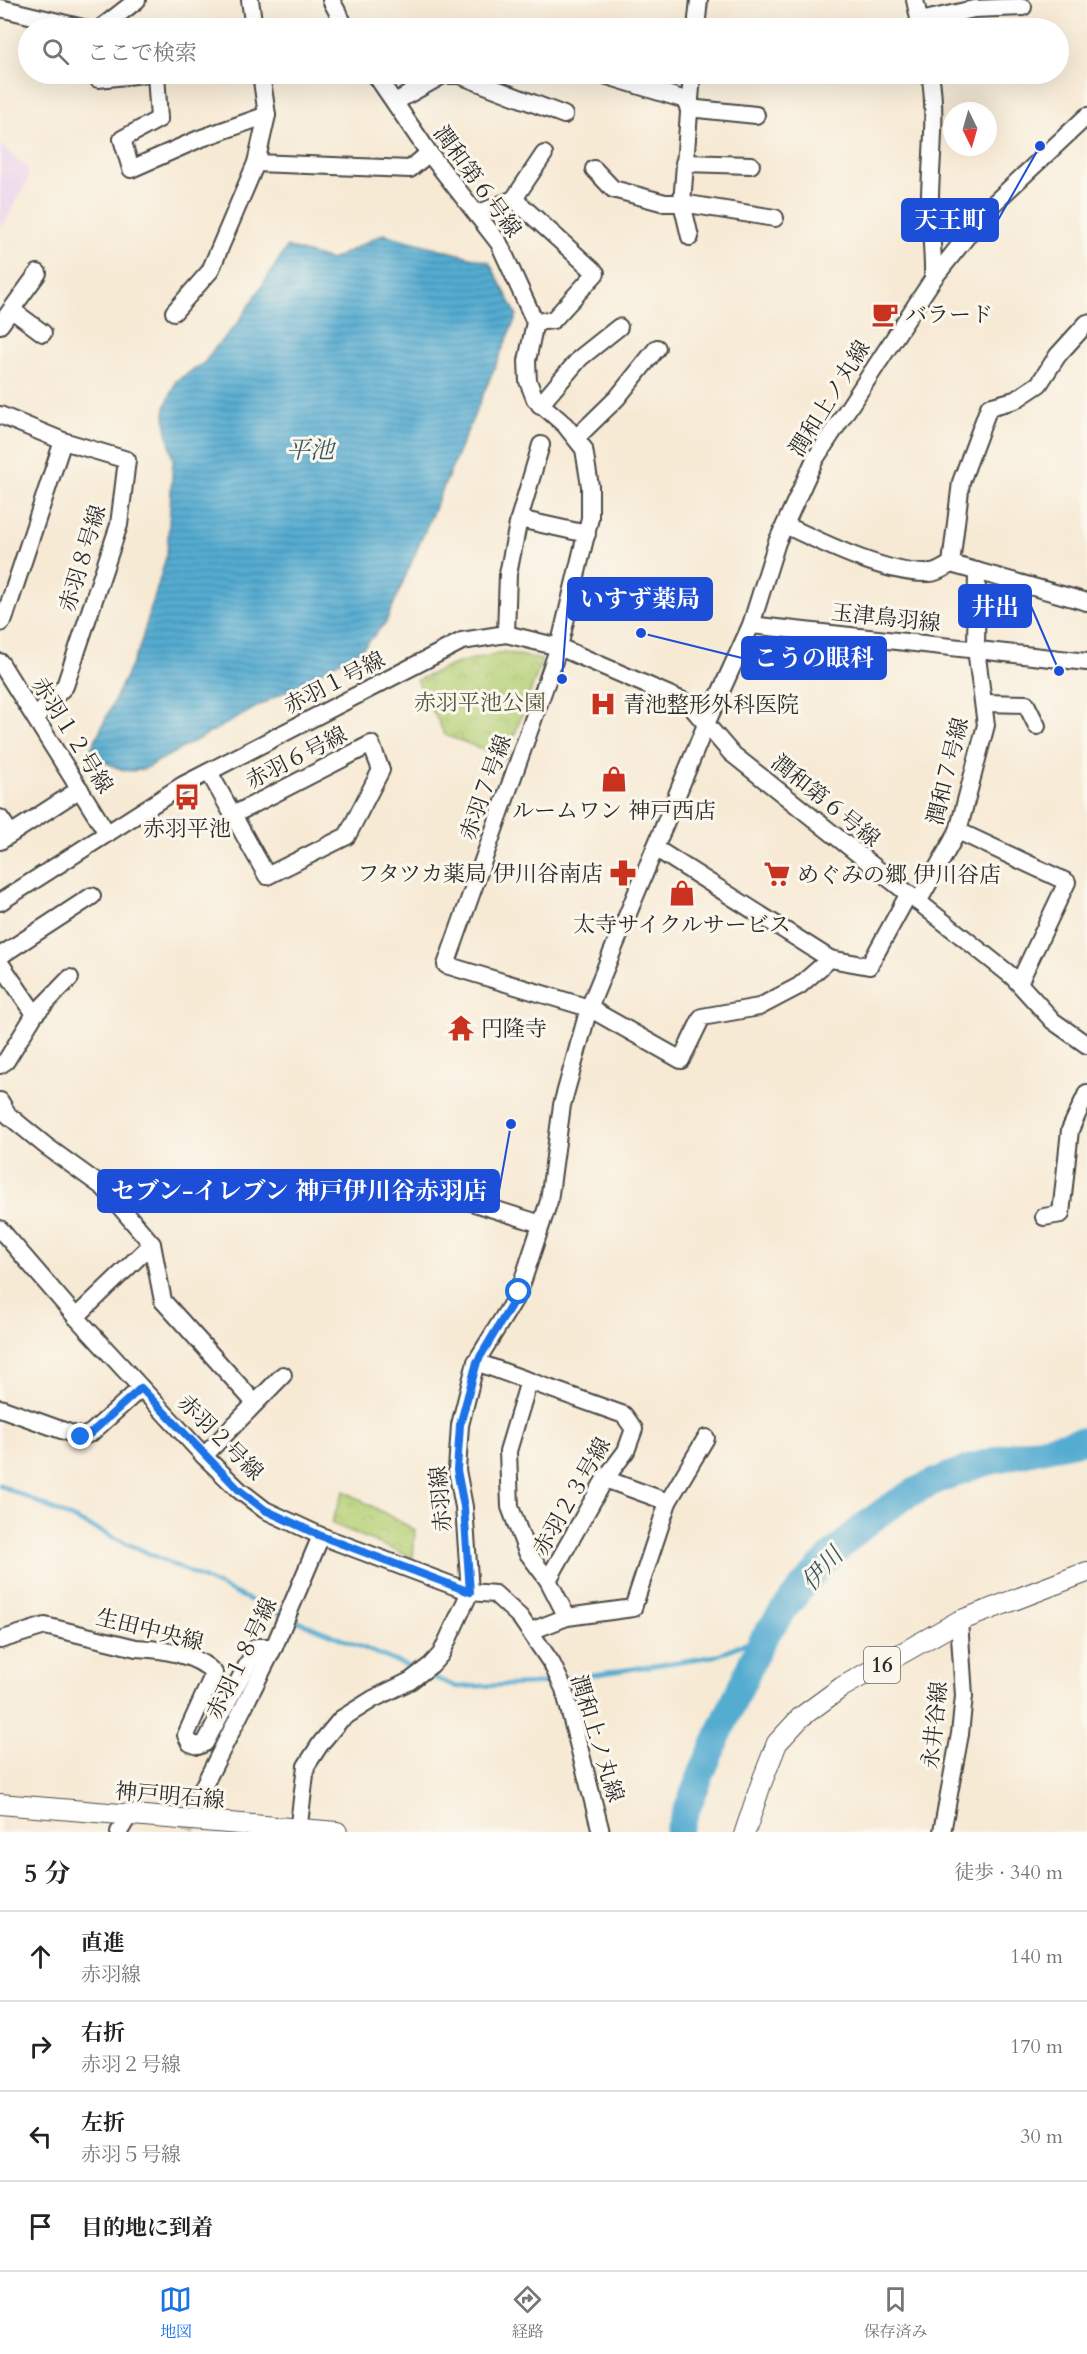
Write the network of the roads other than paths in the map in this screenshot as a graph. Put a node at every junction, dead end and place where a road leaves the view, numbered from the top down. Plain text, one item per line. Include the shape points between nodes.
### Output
1 (137, 0) edge
2 (250, 0) edge
3 (331, 0) edge
4 (915, 0) edge
5 (697, 1) edge
6 (0, 8) edge
7 (1023, 8) dead end
8 (42, 18) edge
9 (114, 18) edge
10 (253, 18) edge
11 (341, 18) edge
12 (696, 18) edge
13 (919, 18) edge
14 (944, 18) edge
15 (157, 84) edge
16 (262, 84) edge
17 (382, 84) edge
18 (427, 84) edge
19 (483, 84) edge
20 (630, 84) edge
21 (691, 84) edge
22 (930, 84) edge
23 (395, 102) junction
24 (688, 104) junction
25 (756, 114) dead end
26 (267, 115) junction
27 (564, 115) dead end
28 (1087, 116) edge
29 (429, 153) junction
30 (544, 154) dead end
31 (256, 163) junction
32 (684, 164) junction
33 (751, 165) dead end
34 (594, 169) dead end
35 (514, 199) junction
36 (682, 203) junction
37 (477, 214) junction
38 (775, 218) dead end
39 (690, 237) dead end
40 (38, 273) dead end
41 (933, 279) junction
42 (12, 310) junction
43 (174, 312) dead end
44 (535, 322) junction
45 (1087, 323) edge
46 (0, 326) edge
47 (619, 327) dead end
48 (43, 333) dead end
49 (657, 348) dead end
50 (540, 405) junction
51 (0, 415) edge
52 (576, 438) junction
53 (63, 441) junction
54 (541, 445) dead end
55 (519, 519) junction
56 (784, 525) junction
57 (587, 534) junction
58 (951, 564) junction
59 (977, 571) junction
60 (1087, 602) edge
61 (0, 623) edge
62 (751, 625) junction
63 (506, 634) junction
64 (559, 647) junction
65 (976, 650) junction
66 (0, 662) edge
67 (1087, 662) edge
68 (984, 703) junction
69 (36, 717) junction
70 (707, 722) junction
71 (1037, 726) dead end
72 (209, 772) junction
73 (80, 789) junction
74 (233, 815) junction
75 (0, 818) edge
76 (958, 831) junction
77 (107, 833) junction
78 (5, 837) edge
79 (655, 848) junction
80 (92, 896) dead end
81 (913, 898) junction
82 (0, 902) edge
83 (830, 958) junction
84 (1, 964) edge
85 (70, 978) dead end
86 (1019, 983) junction
87 (589, 1008) junction
88 (35, 1014) junction
89 (1087, 1045) edge
90 (0, 1065) edge
91 (1087, 1093) edge
92 (0, 1101) edge
93 (452, 1196) dead end
94 (1044, 1217) dead end
95 (541, 1224) junction
96 (0, 1228) edge
97 (152, 1244) junction
98 (76, 1317) junction
99 (477, 1362) junction
100 (283, 1375) dead end
101 (529, 1381) junction
102 (141, 1388) junction
103 (255, 1403) junction
104 (0, 1408) edge
105 (706, 1438) dead end
106 (204, 1456) junction
107 (605, 1479) junction
108 (668, 1502) junction
109 (321, 1536) junction
110 (1087, 1572) edge
111 (548, 1580) junction
112 (470, 1592) junction
113 (567, 1617) junction
114 (959, 1621) junction
115 (531, 1631) junction
116 (0, 1640) edge
117 (274, 1647) junction
118 (198, 1797) tunnel mouth
119 (0, 1804) edge
120 (124, 1824) edge
121 (298, 1830) edge
122 (337, 1832) edge
123 (601, 1832) edge
124 (745, 1832) edge
125 (942, 1832) edge

1 - 9 street
2 - 10 street
3 - 11 street
4 - 13 street
5 - 12 street
6 - 8 street
7 - 14 street via 974,9
15 - 26 street via 159,119 122,139 131,169
16 - 26 street
17 - 23 street, 潤和第６号線
18 - 23 street
19 - 27 street
20 - 24 street
21 - 24 street
22 - 41 street
23 - 29 street, 潤和第６号線
24 - 25 street
24 - 32 street
26 - 31 street
28 - 41 street, 潤和上ノ丸線 via 990,206
29 - 31 street via 410,169
29 - 37 street, 潤和第６号線
30 - 35 street
31 - 43 street via 210,271
32 - 33 street
32 - 36 street
34 - 36 street via 613,189 664,203
35 - 37 street
35 - 44 street via 596,273 554,320
36 - 38 street
36 - 39 street
37 - 44 street, 潤和第６号線 via 499,243
40 - 42 street
41 - 56 street, 潤和上ノ丸線 via 815,459
42 - 46 street
42 - 48 street
44 - 50 street via 527,361 528,381
45 - 58 street via 1058,355 1039,384 1016,400 989,407 961,482
47 - 50 street via 580,358
49 - 52 street via 617,398
50 - 52 street
51 - 53 street, 赤羽８号線
52 - 57 street, 赤羽７号線 via 584,449 590,486
53 - 61 street
53 - 69 street, 赤羽８号線 via 127,460 119,525 65,686
54 - 55 street
55 - 57 street
55 - 63 street via 508,573
56 - 58 street via 837,550 892,568 932,574
56 - 62 street, 潤和上ノ丸線
57 - 64 street, 赤羽７号線
58 - 59 street
59 - 60 street
59 - 65 street, 潤和７号線
62 - 65 street, 玉津鳥羽線
62 - 70 street, 潤和上ノ丸線
63 - 64 street, 赤羽１号線
63 - 72 street, 赤羽１号線 via 462,641
64 - 70 street, 赤羽１号線 via 688,703
64 - 87 street, 赤羽７号線 via 446,965
65 - 67 street, 玉津鳥羽線
65 - 68 street, 潤和７号線
66 - 69 street, 赤羽１２号線
68 - 71 street via 1026,704
68 - 76 street, 潤和７号線 via 986,724
69 - 73 street, 赤羽１２号線
70 - 79 street, 潤和上ノ丸線
70 - 81 street, 潤和第６号線 via 731,753
72 - 74 street, 赤羽６号線
72 - 77 street, 赤羽１号線
73 - 77 street, 赤羽１２号線
73 - 78 street
74 - 74 street, 赤羽６号線 via 267,876 347,836 381,770 371,744
75 - 78 street
76 - 81 street, 潤和７号線
76 - 86 street via 1067,882
77 - 82 street, 赤羽１号線
79 - 83 street
79 - 87 street, 赤羽線
80 - 84 street
81 - 83 street, 潤和７号線 via 869,966
81 - 86 street, 潤和第６号線
83 - 87 street via 799,986 759,1007 702,1017 681,1060
84 - 88 street
85 - 88 street
86 - 89 street, 潤和第６号線 via 1053,1021
87 - 95 street, 赤羽線 via 562,1105 549,1201
88 - 90 street
91 - 94 street via 1070,1130 1061,1214
92 - 97 street via 8,1115 104,1188
93 - 95 street
95 - 99 street, 赤羽線 via 519,1292
96 - 98 street, 赤羽２号線
97 - 98 street
97 - 103 street via 163,1302
98 - 102 street, 赤羽２号線
99 - 101 street, 赤羽２３号線
99 - 112 street, 赤羽線 via 460,1425 457,1470 464,1507
100 - 103 street
101 - 107 street, 赤羽２３号線 via 624,1415 634,1429 626,1451
101 - 111 street via 508,1451 510,1507 527,1552
102 - 104 street via 91,1433 81,1437
102 - 106 street, 赤羽２号線
103 - 106 street
105 - 108 street
106 - 109 street, 赤羽２号線 via 265,1510
107 - 108 street
107 - 111 street, 赤羽２３号線
108 - 113 street via 633,1608
109 - 112 street, 赤羽２号線
109 - 117 street, 赤羽１８号線
110 - 114 main road, 16
111 - 113 street
112 - 115 street, 潤和上ノ丸線 via 495,1594
112 - 121 street, 赤羽線 via 441,1654 422,1672 341,1719 321,1743 306,1766
113 - 115 street
114 - 124 main road, 16 via 842,1687 801,1718 777,1743
114 - 125 street, 永井谷線 via 964,1696
115 - 123 street, 潤和上ノ丸線 via 564,1689
116 - 117 street, 生田中央線 via 45,1626 189,1658 207,1666 214,1673 186,1735 190,1743 198,1746 205,1743 258,1647
117 - 118 street, 赤羽１８号線
119 - 120 main road, 神戸明石線
120 - 121 main road, 神戸明石線
121 - 122 main road, 神戸明石線

